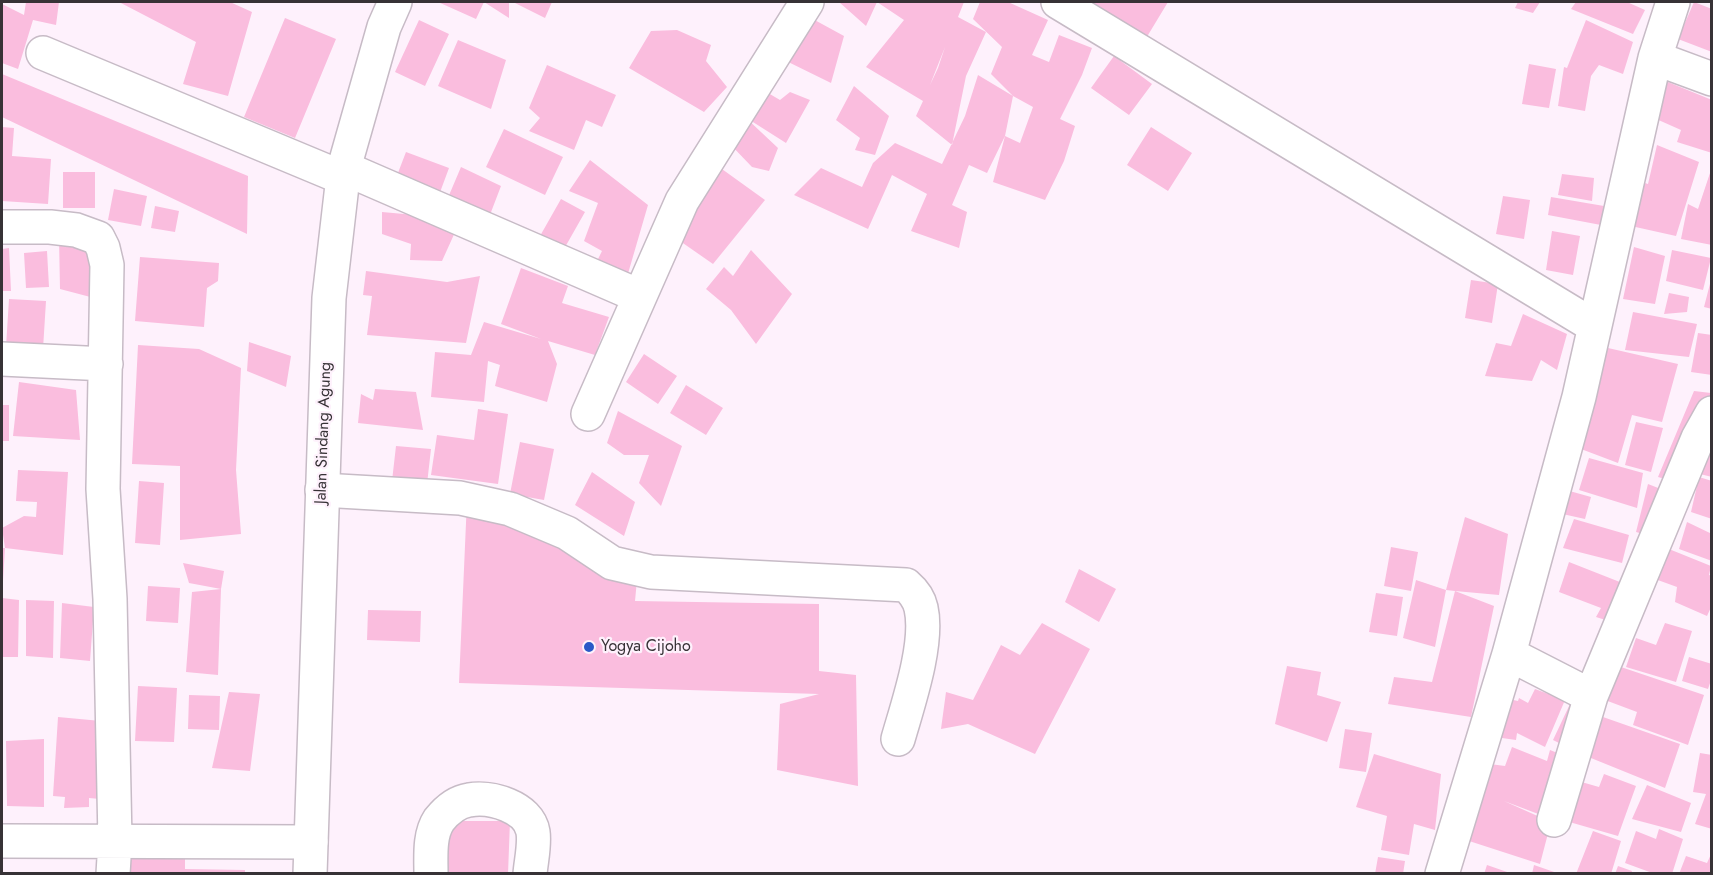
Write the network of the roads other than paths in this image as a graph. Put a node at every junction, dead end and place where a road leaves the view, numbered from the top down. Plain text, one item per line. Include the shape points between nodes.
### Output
1 (394, 2) edge
2 (807, 2) edge
3 (1058, 2) edge
4 (1673, 2) edge
5 (43, 53) dead end
6 (1655, 57) junction
7 (1712, 79) edge
8 (344, 173) junction
9 (2, 226) edge
10 (639, 296) junction
11 (1594, 326) junction
12 (2, 359) edge
13 (106, 364) junction
14 (1712, 413) edge
15 (588, 414) dead end
16 (322, 490) junction
17 (1509, 654) junction
18 (1591, 696) junction
19 (898, 739) dead end
20 (1554, 820) dead end
21 (2, 841) edge
22 (115, 841) junction
23 (311, 858) edge
24 (113, 873) edge
25 (430, 873) edge
26 (530, 873) edge
27 (1442, 873) edge

1 - 8 street, Jalan Sindang Agung
2 - 10 street via 682,201
3 - 11 street
4 - 6 street
5 - 8 street
6 - 7 street
6 - 11 street
8 - 10 street
8 - 16 street, Jalan Sindang Agung via 329,298
9 - 13 street via 76,230 98,238 107,265
10 - 15 street
11 - 17 street via 1579,397
12 - 13 street
13 - 22 street via 103,489 110,599
14 - 18 street via 1698,438
16 - 19 street via 460,498 510,509 567,533 612,562 651,572 906,585 921,607 922,626 918,672
16 - 23 street, Jalan Sindang Agung
17 - 18 street
17 - 27 street
18 - 20 street
21 - 22 street
22 - 23 street
22 - 24 street
25 - 26 street via 431,841 438,821 453,805 470,799 492,801 524,815 533,831

